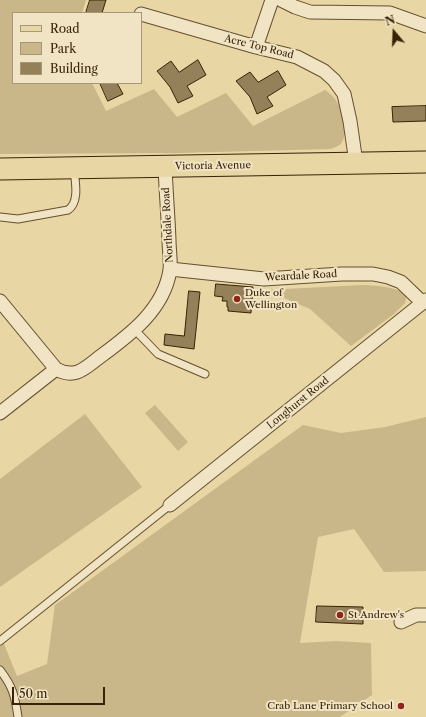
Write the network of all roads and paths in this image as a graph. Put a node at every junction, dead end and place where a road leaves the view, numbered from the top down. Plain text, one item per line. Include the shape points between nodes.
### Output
1 (272, 0) edge
2 (281, 0) edge
3 (142, 14) edge
4 (426, 26) edge
5 (256, 47) junction
6 (426, 162) edge
7 (356, 163) junction
8 (165, 166) junction
9 (74, 168) junction
10 (0, 169) edge
11 (0, 217) edge
12 (170, 269) junction
13 (0, 301) edge
14 (425, 302) edge
15 (135, 330) junction
16 (56, 369) junction
17 (205, 374) dead end
18 (0, 412) edge
19 (170, 505) joint
20 (426, 615) edge
21 (401, 622) dead end
22 (0, 641) edge
23 (0, 670) edge
24 (18, 717) edge

1 - 5 street
2 - 4 street via 310,12 390,13
3 - 5 street, Acre Top Road
5 - 7 street, Acre Top Road via 297,57 324,71 334,80 344,94
6 - 7 main road, Victoria Avenue
7 - 8 main road, Victoria Avenue
8 - 9 main road, Victoria Avenue
8 - 12 street, Northdale Road
9 - 10 main road, Victoria Avenue
9 - 11 lane via 73,207 18,219
12 - 14 street, Weardale Road via 264,279 372,274 401,282
12 - 15 street, Northdale Road via 162,294 152,311
13 - 16 street
14 - 19 street, Longhurst Road
15 - 16 street, Northdale Road via 80,371 68,374
15 - 17 lane via 158,354
16 - 18 street
19 - 22 lane
20 - 21 street via 416,615
23 - 24 lane via 14,693

